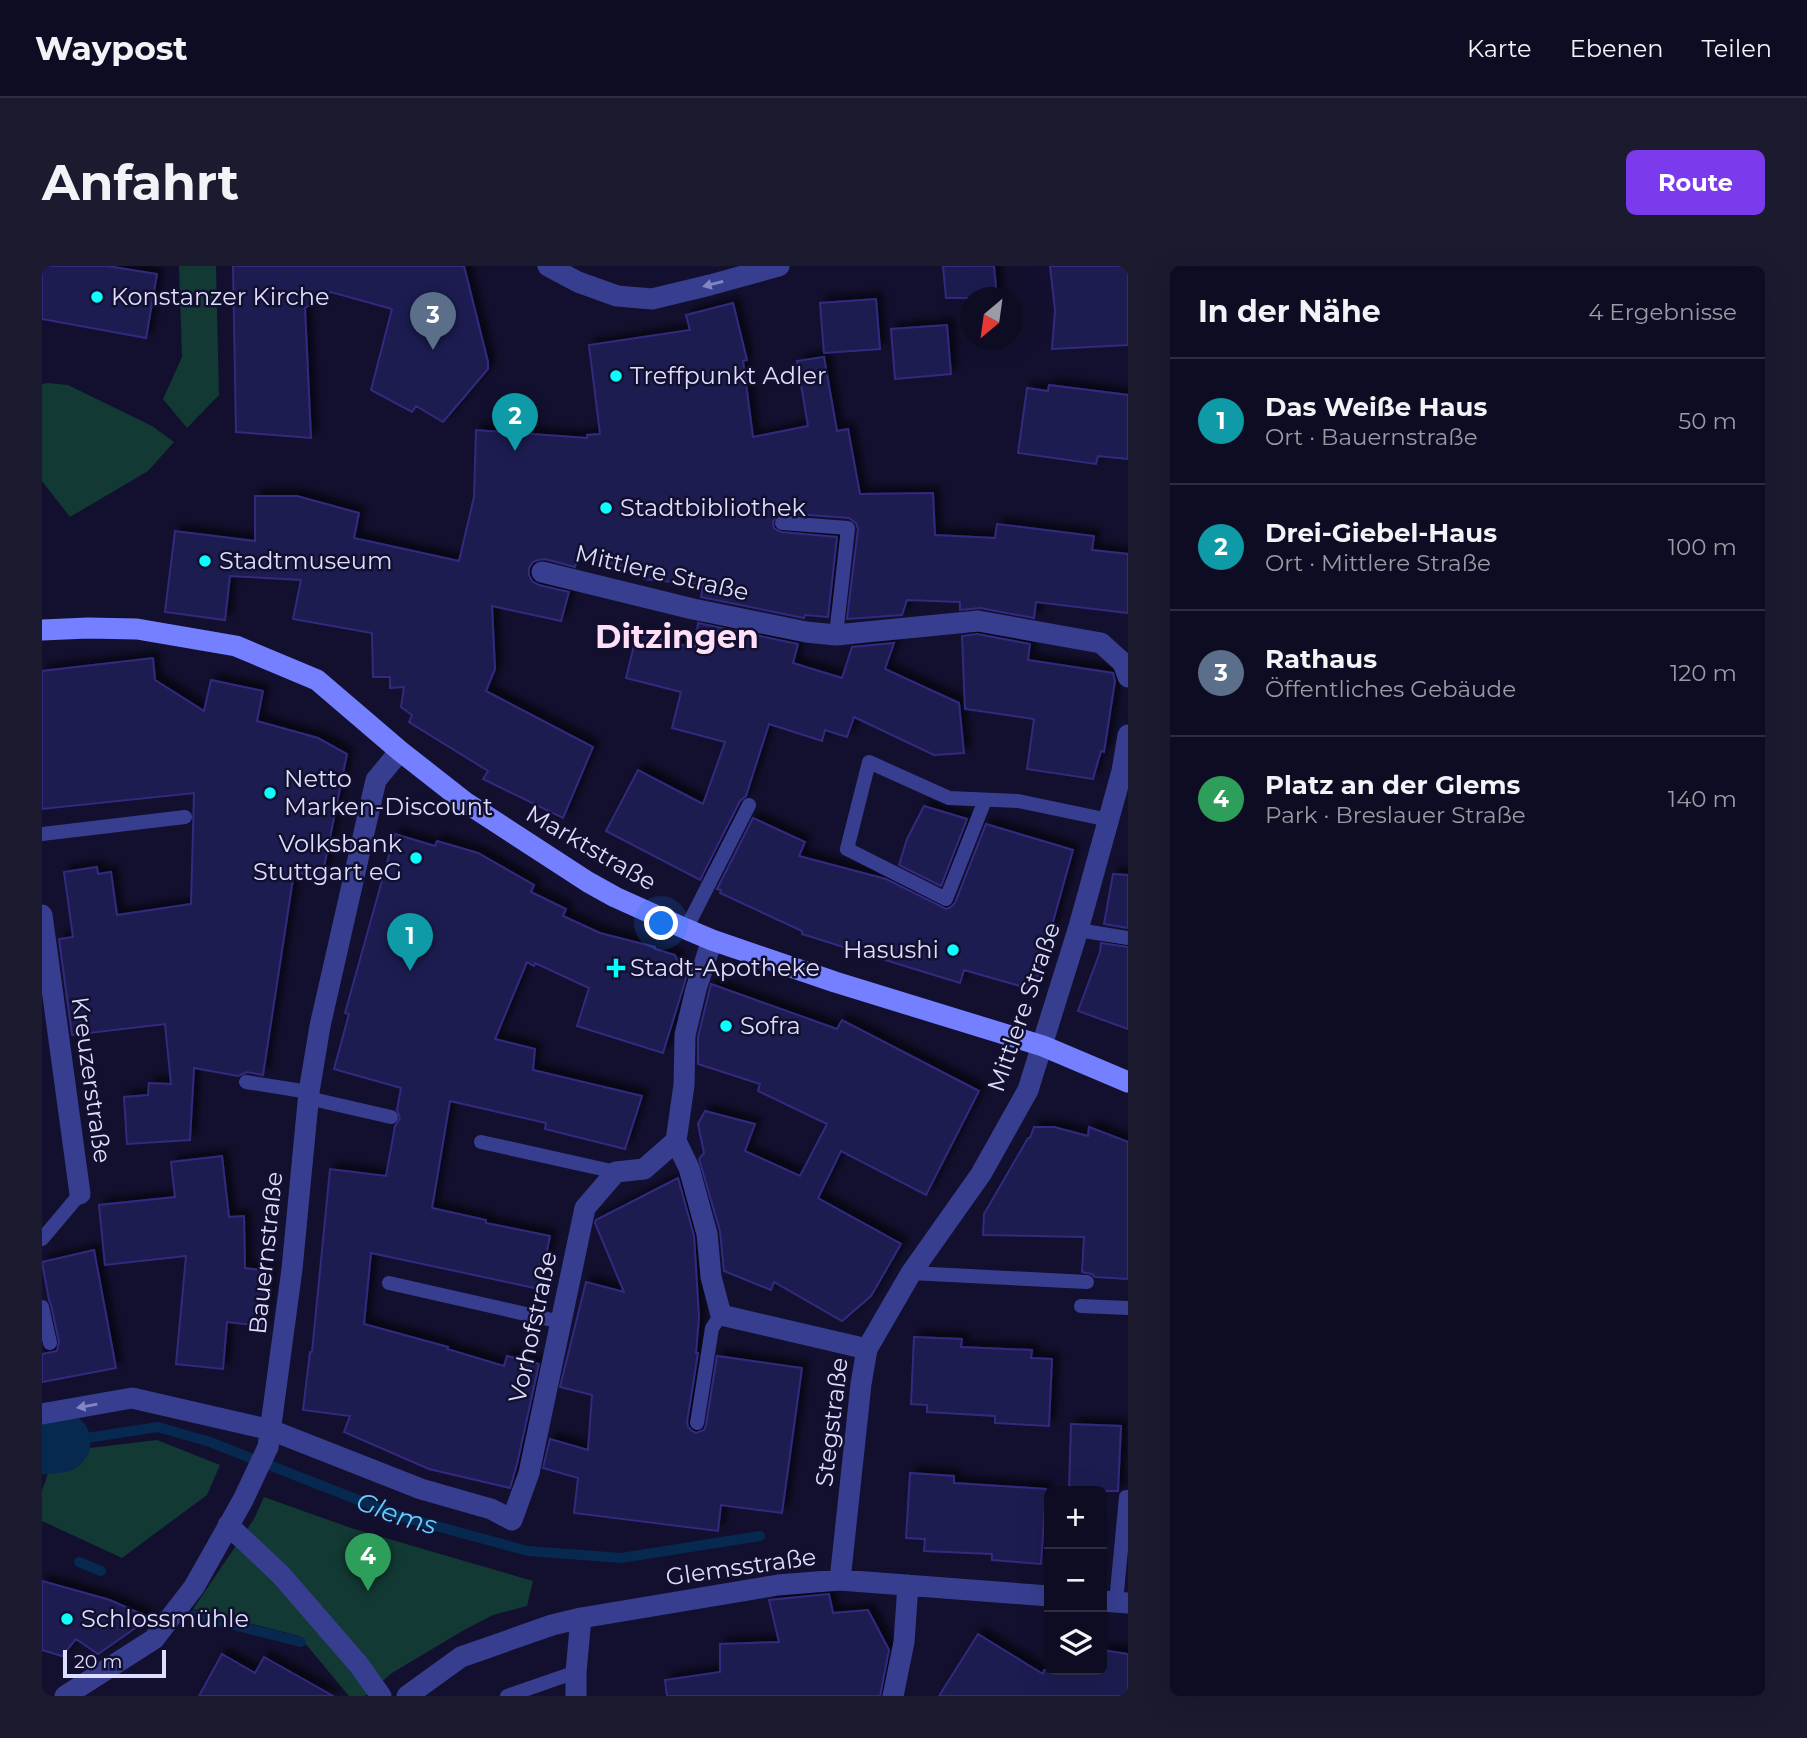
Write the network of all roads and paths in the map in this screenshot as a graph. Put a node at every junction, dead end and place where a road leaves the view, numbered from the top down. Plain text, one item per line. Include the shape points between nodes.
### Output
1 (548, 266) edge
2 (779, 266) edge
3 (782, 523) dead end
4 (542, 572) dead end
5 (42, 630) edge
6 (836, 635) junction
7 (1128, 677) edge
8 (1128, 735) edge
9 (400, 751) junction
10 (1125, 772) edge
11 (985, 800) junction
12 (749, 805) dead end
13 (185, 817) dead end
14 (1108, 820) junction
15 (42, 834) edge
16 (42, 915) edge
17 (686, 929) junction
18 (1078, 930) junction
19 (1128, 938) edge
20 (712, 940) junction
21 (49, 1023) edge
22 (1042, 1046) junction
23 (246, 1082) dead end
24 (1128, 1082) edge
25 (308, 1095) junction
26 (391, 1117) dead end
27 (676, 1141) junction
28 (481, 1142) dead end
29 (616, 1172) junction
30 (80, 1194) joint
31 (42, 1239) edge
32 (911, 1273) junction
33 (1087, 1282) dead end
34 (389, 1283) dead end
35 (1081, 1306) dead end
36 (42, 1307) edge
37 (1128, 1308) edge
38 (721, 1315) junction
39 (561, 1322) junction
40 (50, 1343) dead end
41 (867, 1349) junction
42 (42, 1414) edge
43 (697, 1423) dead end
44 (269, 1439) junction
45 (1126, 1497) dead end
46 (228, 1525) junction
47 (840, 1580) junction
48 (908, 1585) junction
49 (1044, 1596) edge
50 (1115, 1602) edge
51 (581, 1618) junction
52 (576, 1672) junction
53 (65, 1696) edge
54 (381, 1696) edge
55 (407, 1696) edge
56 (507, 1696) edge
57 (576, 1696) edge
58 (893, 1696) edge

2 -> 1 street via 652,299 617,296
3 - 6 lane via 848,528
4 - 6 street, Mittlere Straße via 693,608
5 - 9 street, Marktstraße via 137,629 236,646 317,680
6 - 7 street, Mittlere Straße via 978,621 1101,643 1123,663
8 - 10 street, Mittlere Straße
9 - 17 street, Marktstraße via 465,803 588,882
9 - 25 street, Bauernstraße via 376,780
10 - 14 street, Mittlere Straße
11 - 11 lane via 949,798 869,761 847,849 946,899
11 - 14 lane via 1018,801
12 - 17 lane
13 - 15 lane
14 - 18 street, Mittlere Straße
16 - 21 street, Kreuzerstraße
17 - 20 street, Marktstraße
18 - 19 lane
18 - 22 street, Mittlere Straße
20 - 22 street, Marktstraße
20 - 27 street via 685,1035
21 - 30 street, Kreuzerstraße
22 - 24 street, Marktstraße
22 - 32 street, Mittlere Straße via 1028,1090 981,1174
23 - 25 lane
25 - 26 lane
25 - 44 street, Bauernstraße via 292,1269
27 - 29 street via 643,1169
27 - 38 street via 689,1168 707,1234
28 - 29 lane
29 - 39 street, Vorhofstraße via 585,1208
30 - 31 lane, Kreuzerstraße
32 - 33 lane
32 - 41 street, Mittlere Straße
34 - 39 lane
35 - 37 lane
36 - 40 lane
38 - 41 street, Stegstraße
38 - 43 lane via 712,1328
39 - 44 street, Vorhofstraße via 529,1473 512,1520 491,1508
41 - 47 street, Stegstraße
44 -> 42 street via 132,1398
44 - 46 street, Bauernstraße via 251,1486
45 - 50 lane
46 - 53 street, Bauernstraße via 194,1587 154,1639
46 - 54 street via 281,1575
47 - 48 street, Glemsstraße
47 - 51 street, Glemsstraße via 778,1585
48 - 49 street, Glemsstraße
48 - 58 street via 904,1642
51 - 52 street
51 - 55 street, Glemsstraße via 461,1657
52 - 56 lane
52 - 57 street

